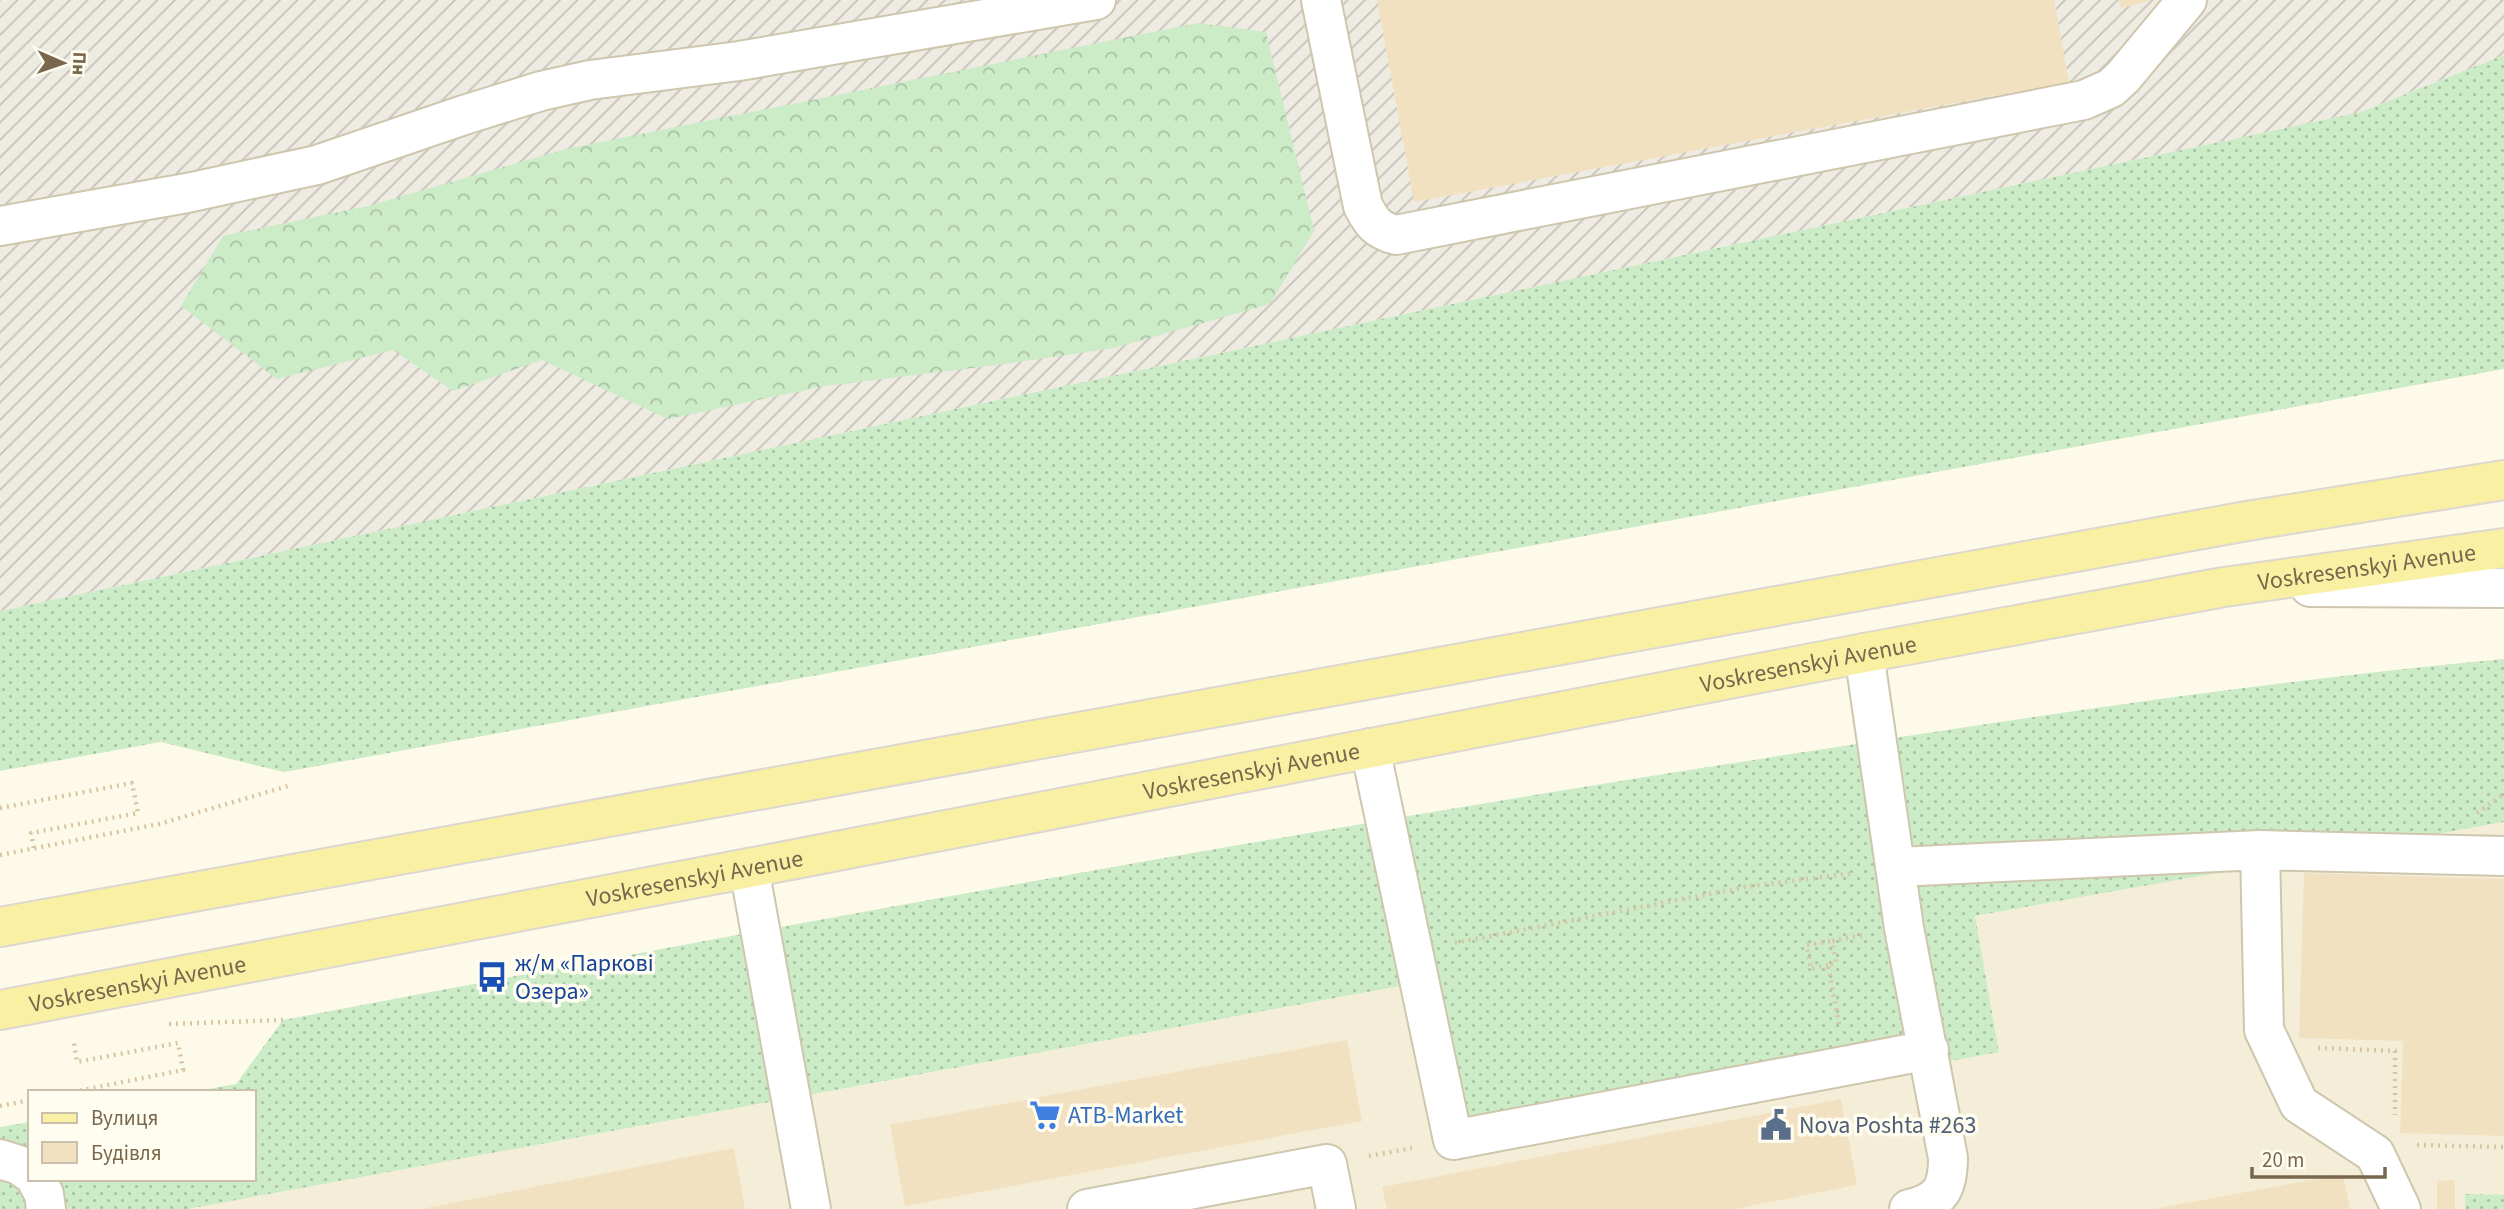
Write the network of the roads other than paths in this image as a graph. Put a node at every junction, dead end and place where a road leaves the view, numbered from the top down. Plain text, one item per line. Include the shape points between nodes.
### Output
1 (1096, 0) edge
2 (1321, 0) edge
3 (2187, 0) edge
4 (0, 226) edge
5 (2504, 480) edge
6 (2504, 548) edge
7 (2224, 587) junction
8 (2504, 588) edge
9 (1864, 653) junction
10 (1370, 748) junction
11 (2260, 850) junction
12 (2504, 856) edge
13 (1897, 867) junction
14 (749, 869) junction
15 (0, 927) edge
16 (0, 1010) edge
17 (1929, 1051) junction
18 (0, 1159) edge
19 (28, 1172) edge
20 (37, 1181) edge
21 (46, 1209) edge
22 (811, 1209) edge
23 (1087, 1209) edge
24 (1336, 1209) edge
25 (1909, 1209) edge
26 (2401, 1209) edge

1 - 4 street via 738,61 590,80 541,91 317,165
2 - 3 street via 1363,206 1382,232 1396,235 2084,100 2123,78
5 - 15 main road via 2233,523
6 - 7 main road, Voskresenskyi Avenue
7 - 8 street
7 - 9 main road, Voskresenskyi Avenue
9 - 10 main road, Voskresenskyi Avenue
9 - 13 street
10 - 14 main road, Voskresenskyi Avenue
10 - 17 street via 1452,1140
11 - 12 street
11 - 13 street
11 - 26 street via 2264,1030 2299,1104 2375,1154
13 - 17 street via 1904,928
14 - 16 main road, Voskresenskyi Avenue
14 - 22 street
17 - 25 street via 1948,1179 1939,1196
18 - 19 street
20 - 21 street
23 - 24 street via 1327,1164

